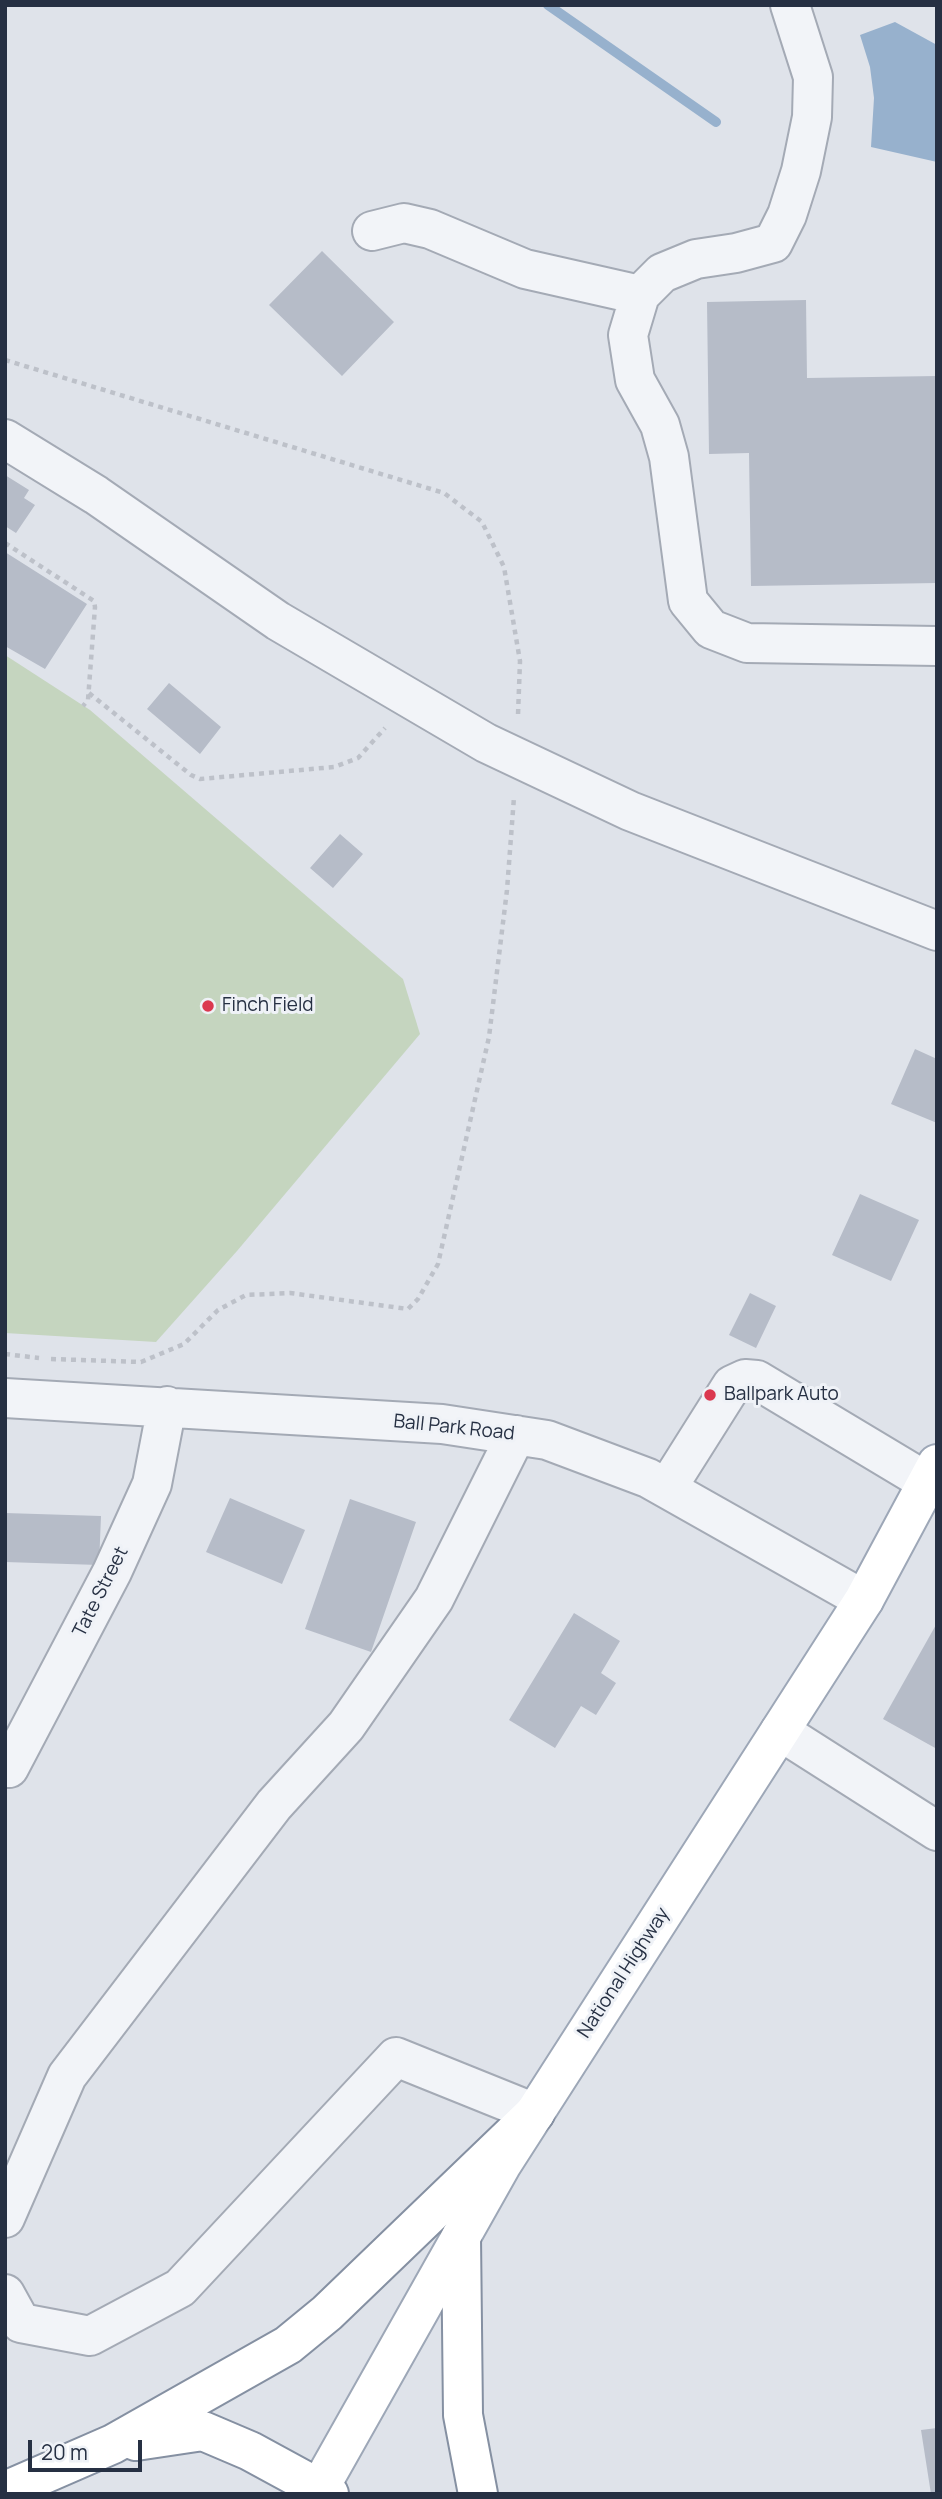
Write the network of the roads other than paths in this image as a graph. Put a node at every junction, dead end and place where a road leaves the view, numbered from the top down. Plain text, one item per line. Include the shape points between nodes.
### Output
1 (790, 5) edge
2 (372, 231) dead end
3 (640, 295) junction
4 (5, 439) edge
5 (937, 646) edge
6 (937, 931) edge
7 (5, 1398) edge
8 (167, 1406) junction
9 (516, 1435) junction
10 (933, 1472) edge
11 (667, 1488) junction
12 (864, 1600) junction
13 (779, 1731) junction
14 (9, 1768) dead end
15 (937, 1831) edge
16 (535, 2113) junction
17 (5, 2218) edge
18 (461, 2237) junction
19 (5, 2294) edge
20 (113, 2444) junction
21 (5, 2491) edge
22 (321, 2492) edge
23 (478, 2494) edge

1 - 3 street via 813,76 812,117 802,171 773,243 696,259 662,273
2 - 3 street via 404,223 430,229 524,269
3 - 5 street via 628,335 635,380 660,425 669,457 688,601 711,629 747,643
4 - 6 street via 96,495 278,621 486,743 630,811
7 - 8 street, Ball Park Road
8 - 9 street, Ball Park Road via 442,1424
8 - 14 street, Tate Street via 152,1485 112,1572
9 - 11 street, Ball Park Road via 547,1440
9 - 17 street via 434,1599 346,1726 274,1805 67,2076
10 - 11 street via 757,1380 745,1378 732,1385
10 - 12 main road, National Highway
11 - 12 street, Ball Park Road
12 - 13 main road, National Highway
13 - 15 street
13 - 16 main road, National Highway
16 - 18 main road, National Highway
16 - 19 street via 396,2057 180,2288 90,2336 21,2323
16 - 20 main road via 288,2344
18 - 22 main road, National Highway
18 - 23 main road via 463,2415
20 - 21 main road
20 - 22 main road via 203,2431 250,2451

